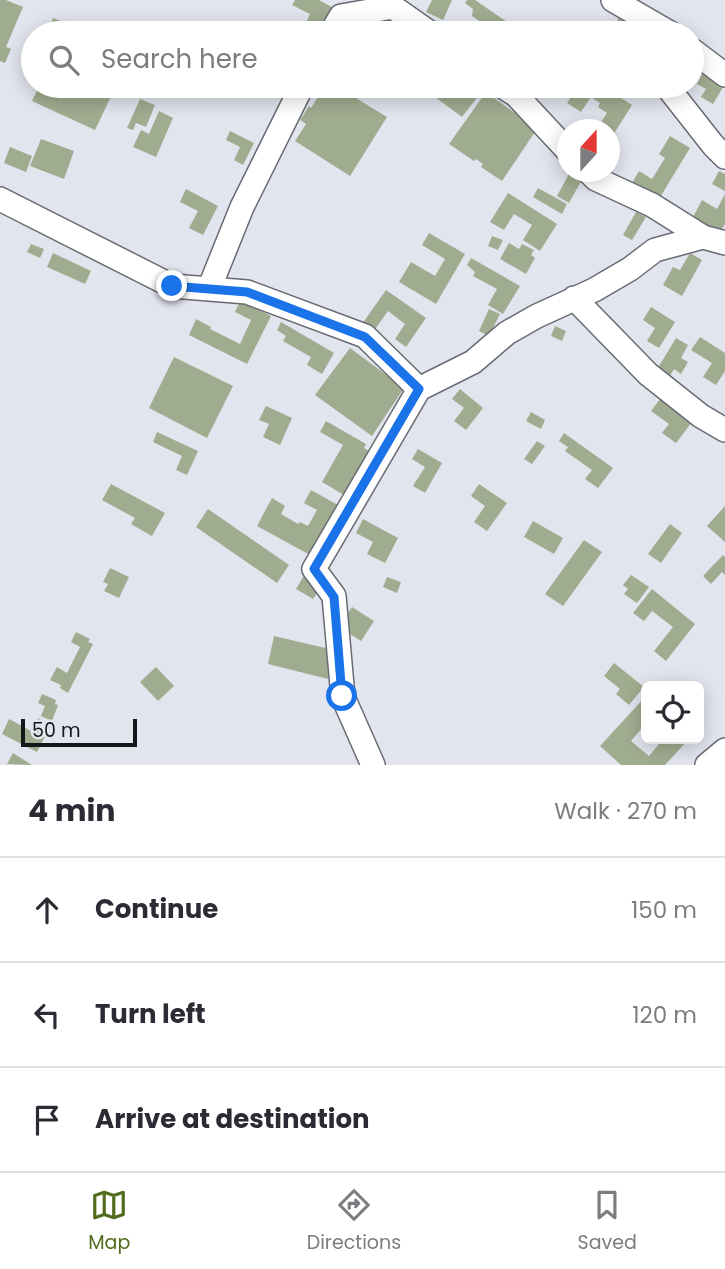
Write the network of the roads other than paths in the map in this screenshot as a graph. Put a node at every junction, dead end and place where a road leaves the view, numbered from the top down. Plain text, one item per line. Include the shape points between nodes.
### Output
1 (613, 0) edge
2 (338, 21) edge
3 (413, 21) edge
4 (649, 21) edge
5 (704, 59) edge
6 (725, 75) edge
7 (296, 98) edge
8 (519, 98) edge
9 (676, 98) edge
10 (557, 139) edge
11 (725, 157) edge
12 (602, 182) edge
13 (0, 199) edge
14 (714, 240) edge
15 (209, 289) junction
16 (575, 299) junction
17 (419, 389) junction
18 (725, 430) edge
19 (725, 750) edge
20 (373, 765) edge
21 (707, 765) edge

1 - 4 street
2 - 3 street via 341,16 393,7
5 - 6 street
7 - 15 street via 242,207
8 - 10 street
9 - 11 street
12 - 14 street
13 - 15 street via 172,286
14 - 16 street via 655,250
15 - 17 street via 247,292 365,337
16 - 17 street via 507,333 473,362
16 - 18 street via 648,374
17 - 20 street via 314,569 334,597 342,696
19 - 21 street

